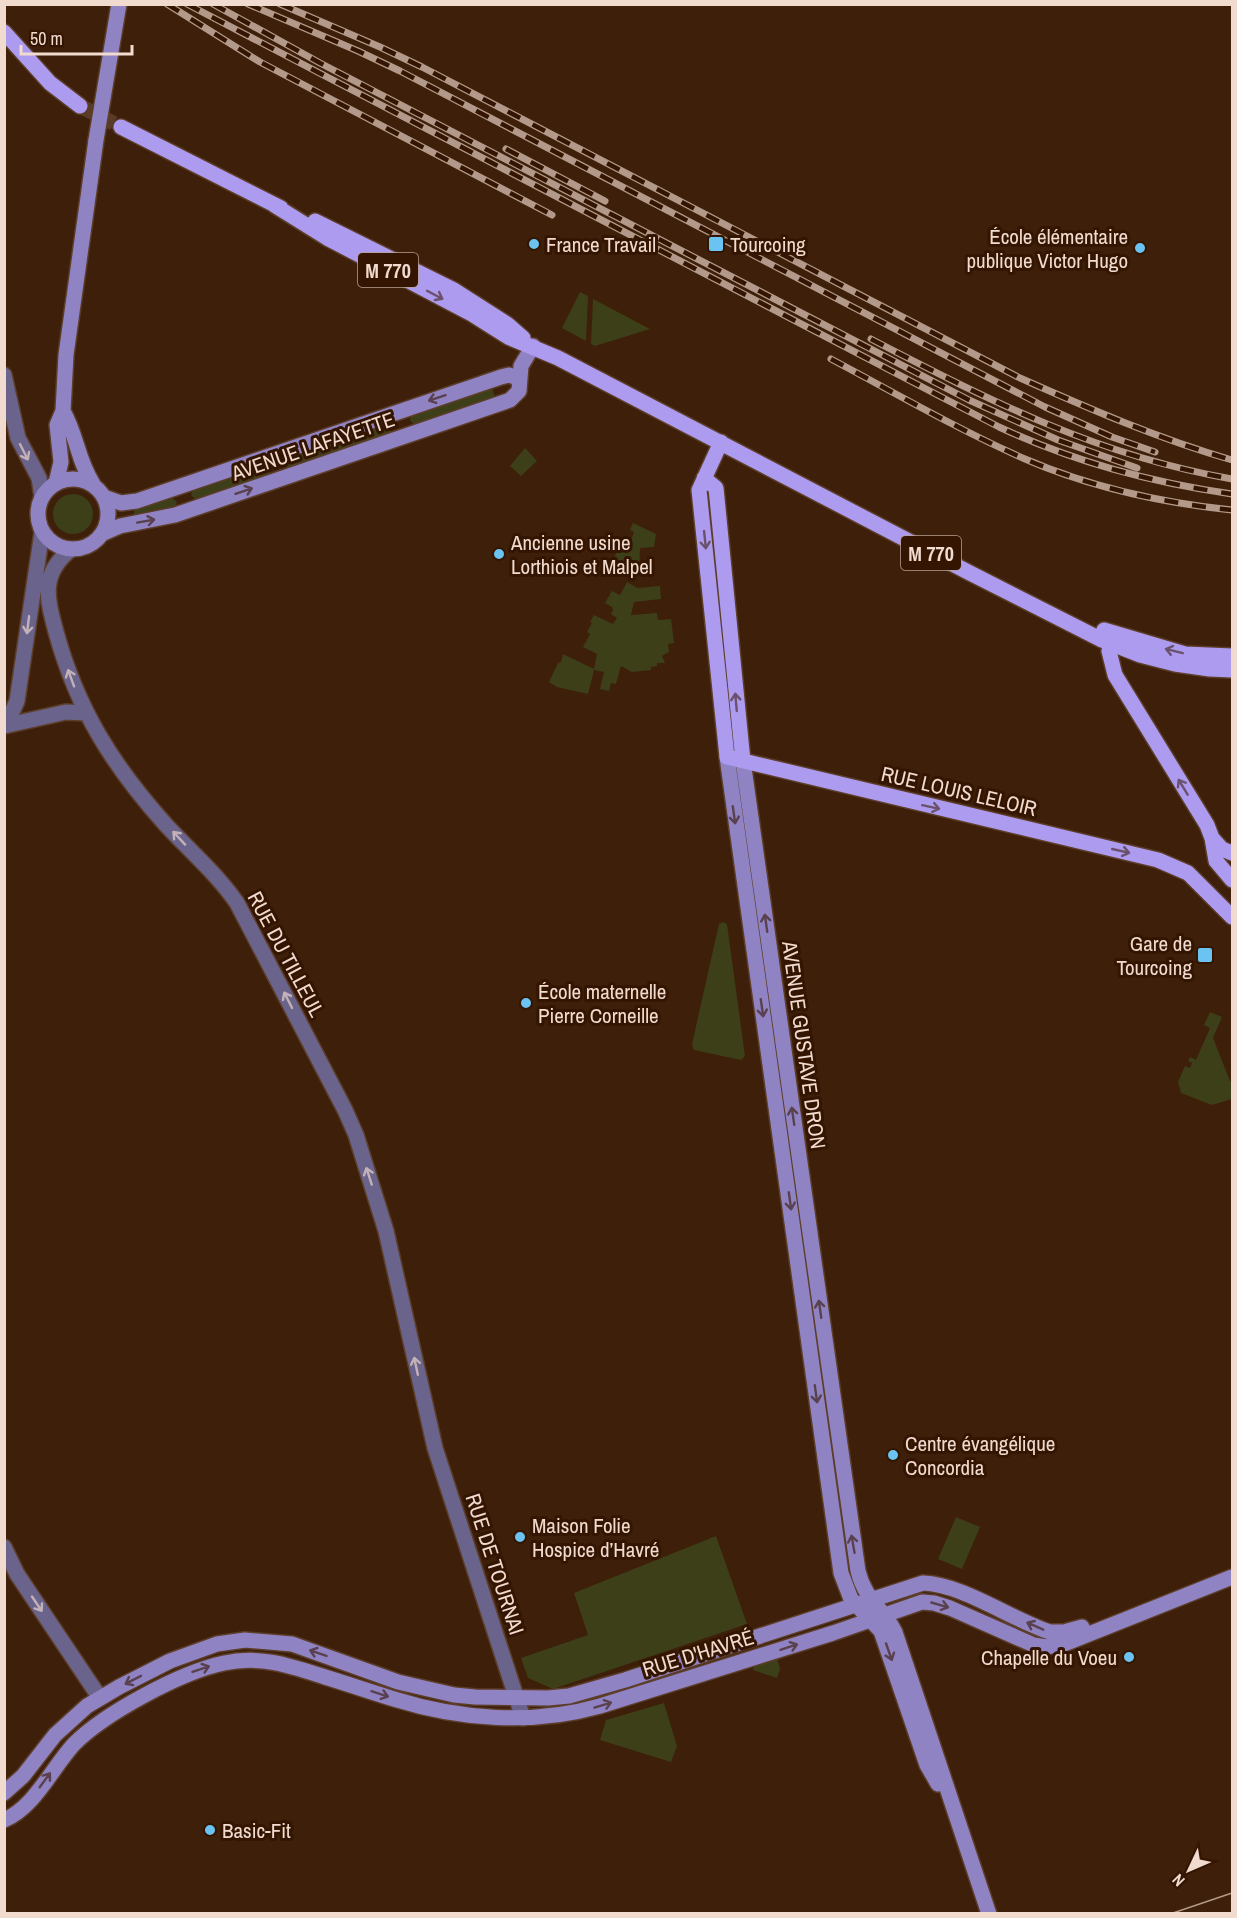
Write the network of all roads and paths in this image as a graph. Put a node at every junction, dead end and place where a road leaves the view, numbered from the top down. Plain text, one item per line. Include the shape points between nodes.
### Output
1 (119, 4) edge
2 (4, 33) edge
3 (80, 106) tunnel mouth
4 (121, 127) tunnel mouth
5 (532, 346) junction
6 (4, 375) edge
7 (520, 379) junction
8 (63, 411) junction
9 (721, 442) junction
10 (704, 478) junction
11 (56, 483) junction
12 (93, 484) junction
13 (42, 497) junction
14 (104, 497) junction
15 (42, 532) junction
16 (104, 533) junction
17 (70, 550) junction
18 (1112, 639) junction
19 (1233, 656) edge
20 (1233, 670) edge
21 (86, 713) junction
22 (4, 720) edge
23 (4, 726) edge
24 (727, 757) junction
25 (743, 760) junction
26 (1212, 838) junction
27 (1233, 853) edge
28 (1233, 880) edge
29 (1231, 910) edge
30 (429, 1423) joint
31 (4, 1547) edge
32 (11, 1575) edge
33 (1233, 1577) edge
34 (863, 1602) junction
35 (1150, 1608) junction
36 (877, 1617) junction
37 (100, 1698) junction
38 (516, 1699) junction
39 (111, 1716) junction
40 (523, 1718) junction
41 (4, 1793) edge
42 (4, 1820) edge
43 (989, 1914) edge

1 - 8 main road, bridge via 66,355
2 - 3 main road via 50,83
4 - 5 main road, M 770 via 454,290 507,324
5 - 7 main road, AVENUE LAFAYETTE via 521,366
5 - 9 main road, M 770
6 -> 13 street via 18,438 39,478
7 -> 14 main road, AVENUE LAFAYETTE via 501,376 137,501 121,503
16 -> 7 main road, AVENUE LAFAYETTE via 175,515 502,404 516,396
8 - 11 main road via 57,425 61,462
8 - 12 main road via 71,425 81,465
9 - 10 main road, AVENUE GUSTAVE DRON
9 - 18 main road, M 770 via 1038,609
10 -> 24 main road, AVENUE GUSTAVE DRON via 699,490
25 -> 10 main road, AVENUE GUSTAVE DRON via 716,488
11 - 12 main road via 73,479
11 - 13 main road
12 - 14 main road
13 - 15 main road via 38,516
14 - 16 main road via 109,517
15 - 17 main road via 56,545
15 -> 22 street via 17,701
16 - 17 main road via 89,546
21 -> 17 street, RUE DU TILLEUL via 61,650 48,593 50,573
19 -> 18 main road via 1185,654
18 - 20 main road via 1140,655 1186,667
26 -> 18 main road via 1113,669 1109,655
21 - 23 street via 66,712
30 -> 21 street, RUE DU TILLEUL via 386,1231 351,1121 247,919 220,880 139,793
24 - 25 main road, RUE LOUIS LELOIR
24 -> 34 main road, AVENUE GUSTAVE DRON via 841,1573 849,1595
25 -> 29 main road, RUE LOUIS LELOIR via 1149,857 1180,868
34 -> 25 main road, AVENUE GUSTAVE DRON
26 - 27 main road via 1222,849
26 - 28 main road via 1216,861
30 - 38 street, RUE DE TOURNAI
31 - 32 street
32 -> 37 street
33 - 35 main road
35 -> 34 main road, RUE D'HAVRÉ via 1129,1608 1056,1633 931,1583
34 - 36 main road
34 - 38 main road, RUE D'HAVRÉ via 577,1694
36 -> 35 main road, RUE D'HAVRÉ via 922,1602 934,1603 1046,1647 1064,1644
40 -> 36 main road, RUE D'HAVRÉ via 566,1715 600,1706
36 - 43 main road via 927,1765 955,1812
38 -> 37 main road, RUE D'HAVRÉ via 440,1693 292,1644 245,1640 187,1653
37 - 39 main road
37 - 41 main road, RUE D'HAVRÉ via 55,1735 23,1776
38 - 40 street, RUE DE TOURNAI
39 -> 40 main road, RUE D'HAVRÉ via 197,1670 264,1659 439,1710
42 -> 39 main road, RUE D'HAVRÉ via 27,1804 75,1744

